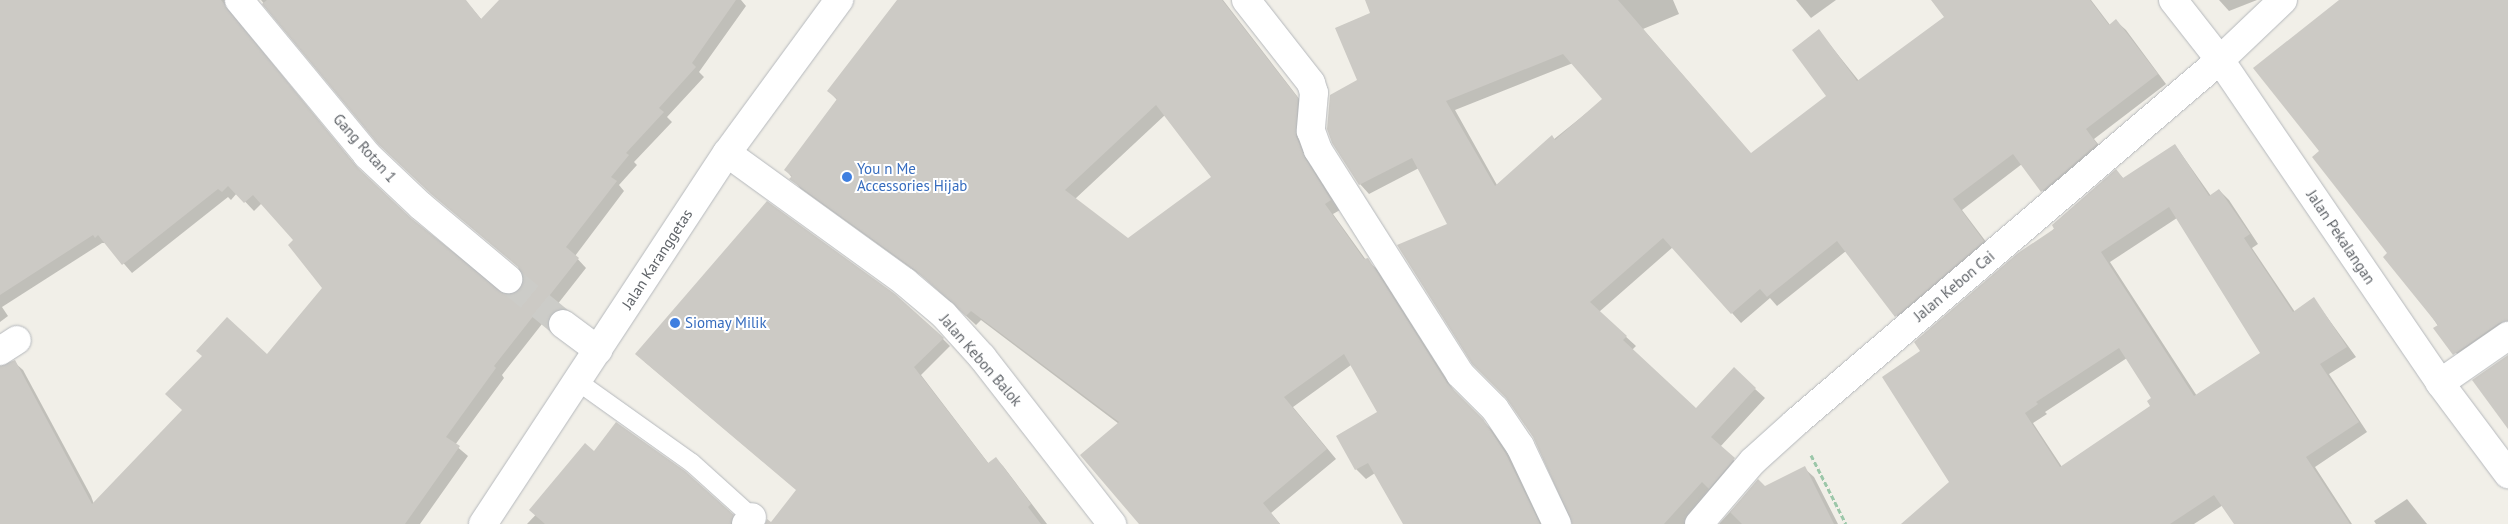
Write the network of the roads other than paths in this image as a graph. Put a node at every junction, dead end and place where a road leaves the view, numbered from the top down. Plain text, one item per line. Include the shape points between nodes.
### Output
1 (239, 0) edge
2 (839, 0) edge
3 (1246, 0) edge
4 (2173, 0) edge
5 (2283, 0) edge
6 (2220, 60) junction
7 (727, 153) junction
8 (508, 279) tunnel mouth
9 (562, 324) tunnel mouth
10 (2508, 336) edge
11 (598, 350) junction
12 (577, 381) junction
13 (2440, 383) junction
14 (2508, 474) edge
15 (749, 521) edge
16 (483, 524) edge
17 (1112, 524) edge
18 (1557, 524) edge
19 (1699, 524) edge

1 - 8 street, Gang Rotan 1 via 367,155 420,206
2 - 7 street, Jalan Karanggetas
3 - 18 street via 1311,83 1314,94 1311,131 1318,150 1460,374 1494,409 1520,446
4 - 6 street, Jalan Pekalangan
5 - 6 street, Jalan Kebon Cai
6 - 13 street, Jalan Pekalangan
6 - 19 street, Jalan Kebon Cai via 1794,423 1753,461
7 - 11 street, Jalan Karanggetas
7 - 17 street, Jalan Kebon Balok via 905,282 944,315 982,357
9 - 11 street
10 - 13 street
11 - 12 street, Jalan Karanggetas
12 - 15 lane via 692,462
12 - 16 street, Jalan Karanggetas
13 - 14 street, Jalan Pekalangan

